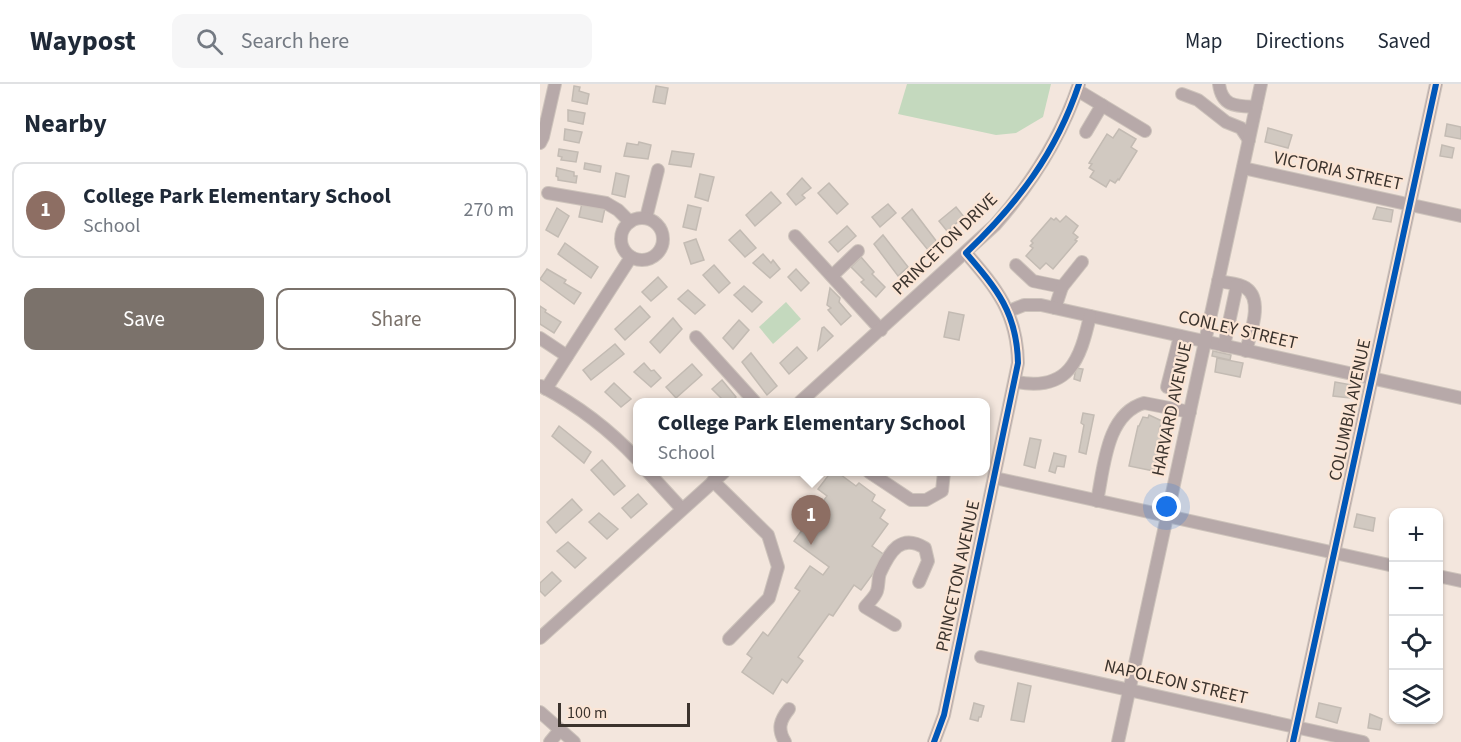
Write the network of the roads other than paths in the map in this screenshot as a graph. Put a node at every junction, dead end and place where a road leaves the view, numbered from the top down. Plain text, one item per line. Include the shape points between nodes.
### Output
1 (555, 84) edge
2 (1219, 84) edge
3 (1261, 84) edge
4 (1436, 84) edge
5 (1078, 87) edge
6 (1182, 94) dead end
7 (1102, 105) junction
8 (1255, 110) junction
9 (1220, 117) junction
10 (1145, 131) dead end
11 (1086, 132) dead end
12 (1249, 140) junction
13 (540, 143) edge
14 (1243, 168) junction
15 (658, 170) dead end
16 (548, 193) dead end
17 (1410, 205) junction
18 (1461, 216) edge
19 (646, 218) junction
20 (630, 222) junction
21 (795, 236) dead end
22 (858, 251) dead end
23 (966, 253) junction
24 (631, 257) junction
25 (1082, 262) dead end
26 (1016, 266) dead end
27 (832, 276) junction
28 (1218, 281) junction
29 (1237, 285) junction
30 (1062, 287) junction
31 (1055, 308) junction
32 (1009, 311) junction
33 (1090, 316) junction
34 (881, 330) junction
35 (1180, 336) junction
36 (696, 337) dead end
37 (540, 338) edge
38 (1206, 342) junction
39 (1224, 346) junction
40 (1246, 351) junction
41 (567, 356) junction
42 (1372, 379) junction
43 (1016, 382) junction
44 (543, 387) edge
45 (1167, 387) dead end
46 (751, 398) edge
47 (804, 398) edge
48 (1461, 398) edge
49 (1190, 412) junction
50 (633, 455) edge
51 (652, 476) edge
52 (718, 476) edge
53 (876, 476) edge
54 (944, 476) edge
55 (995, 478) junction
56 (713, 481) junction
57 (1097, 501) junction
58 (682, 509) junction
59 (1167, 517) junction
60 (1334, 553) junction
61 (1389, 565) edge
62 (1443, 577) edge
63 (1461, 581) edge
64 (919, 582) dead end
65 (895, 625) dead end
66 (540, 638) edge
67 (729, 639) dead end
68 (981, 657) dead end
69 (1129, 690) junction
70 (789, 709) dead end
71 (540, 712) edge
72 (1297, 727) junction
73 (559, 731) junction
74 (550, 742) edge
75 (574, 742) edge
76 (785, 742) edge
77 (934, 742) edge
78 (1118, 742) edge
79 (1293, 742) edge
80 (1364, 742) edge

1 - 13 street
2 - 8 street via 1226,102
3 - 8 street, HARVARD AVENUE
4 - 17 street, COLUMBIA AVENUE
5 - 7 street
5 - 23 street, PRINCETON DRIVE via 1060,133 1041,166 1020,197
6 - 9 street via 1198,100
7 - 10 street
7 - 11 street
8 - 9 street via 1242,119
8 - 12 street, HARVARD AVENUE
9 - 12 street via 1241,128
12 - 14 street, HARVARD AVENUE
14 - 17 street, VICTORIA STREET
14 - 28 street, HARVARD AVENUE
15 - 19 street
16 - 20 street via 606,203
17 - 18 street, VICTORIA STREET
17 - 42 street, COLUMBIA AVENUE
19 - 20 street
19 - 24 street via 662,230 660,250 650,259
20 - 24 street via 621,239
21 - 27 street
22 - 27 street
23 - 32 street, PRINCETON AVENUE via 992,283
23 - 34 street, PRINCETON DRIVE
24 - 41 street
25 - 30 street
26 - 30 street via 1033,281
27 - 34 street
28 - 29 street
28 - 38 street, HARVARD AVENUE
29 - 39 street
29 - 40 street via 1245,287 1254,300
30 - 31 street
31 - 32 street, CONLEY STREET via 1032,304
31 - 33 street, CONLEY STREET
32 - 43 street, PRINCETON AVENUE via 1018,346
33 - 35 street, CONLEY STREET
33 - 43 street via 1084,343 1072,367 1050,382
34 - 47 street, PRINCETON DRIVE
35 - 38 street, CONLEY STREET
35 - 45 street
36 - 46 street
37 - 41 street
38 - 39 street, CONLEY STREET
38 - 49 street, HARVARD AVENUE
39 - 40 street, CONLEY STREET
40 - 42 street, CONLEY STREET
41 - 44 street
42 - 48 street, CONLEY STREET
42 - 60 street, COLUMBIA AVENUE
43 - 55 street, PRINCETON AVENUE
44 - 50 street via 587,414
49 - 57 street via 1144,403 1126,412 1108,446
49 - 59 street, HARVARD AVENUE
51 - 58 street
52 - 56 street
53 - 54 street via 911,500 926,500 942,491
55 - 57 street
55 - 77 street, PRINCETON AVENUE via 944,715
56 - 58 street
56 - 67 street via 768,535 778,567 769,598
57 - 59 street
58 - 66 street
59 - 60 street
59 - 69 street, HARVARD AVENUE
60 - 61 street
60 - 72 street, COLUMBIA AVENUE
62 - 63 street
64 - 65 street via 928,561 925,548 916,542 903,542 879,574 877,592 865,607
68 - 69 street, NAPOLEON STREET
69 - 72 street, NAPOLEON STREET
69 - 78 street, HARVARD AVENUE
70 - 76 street via 780,720
71 - 73 street
72 - 79 street, COLUMBIA AVENUE
72 - 80 street, NAPOLEON STREET
73 - 74 street
73 - 75 street

